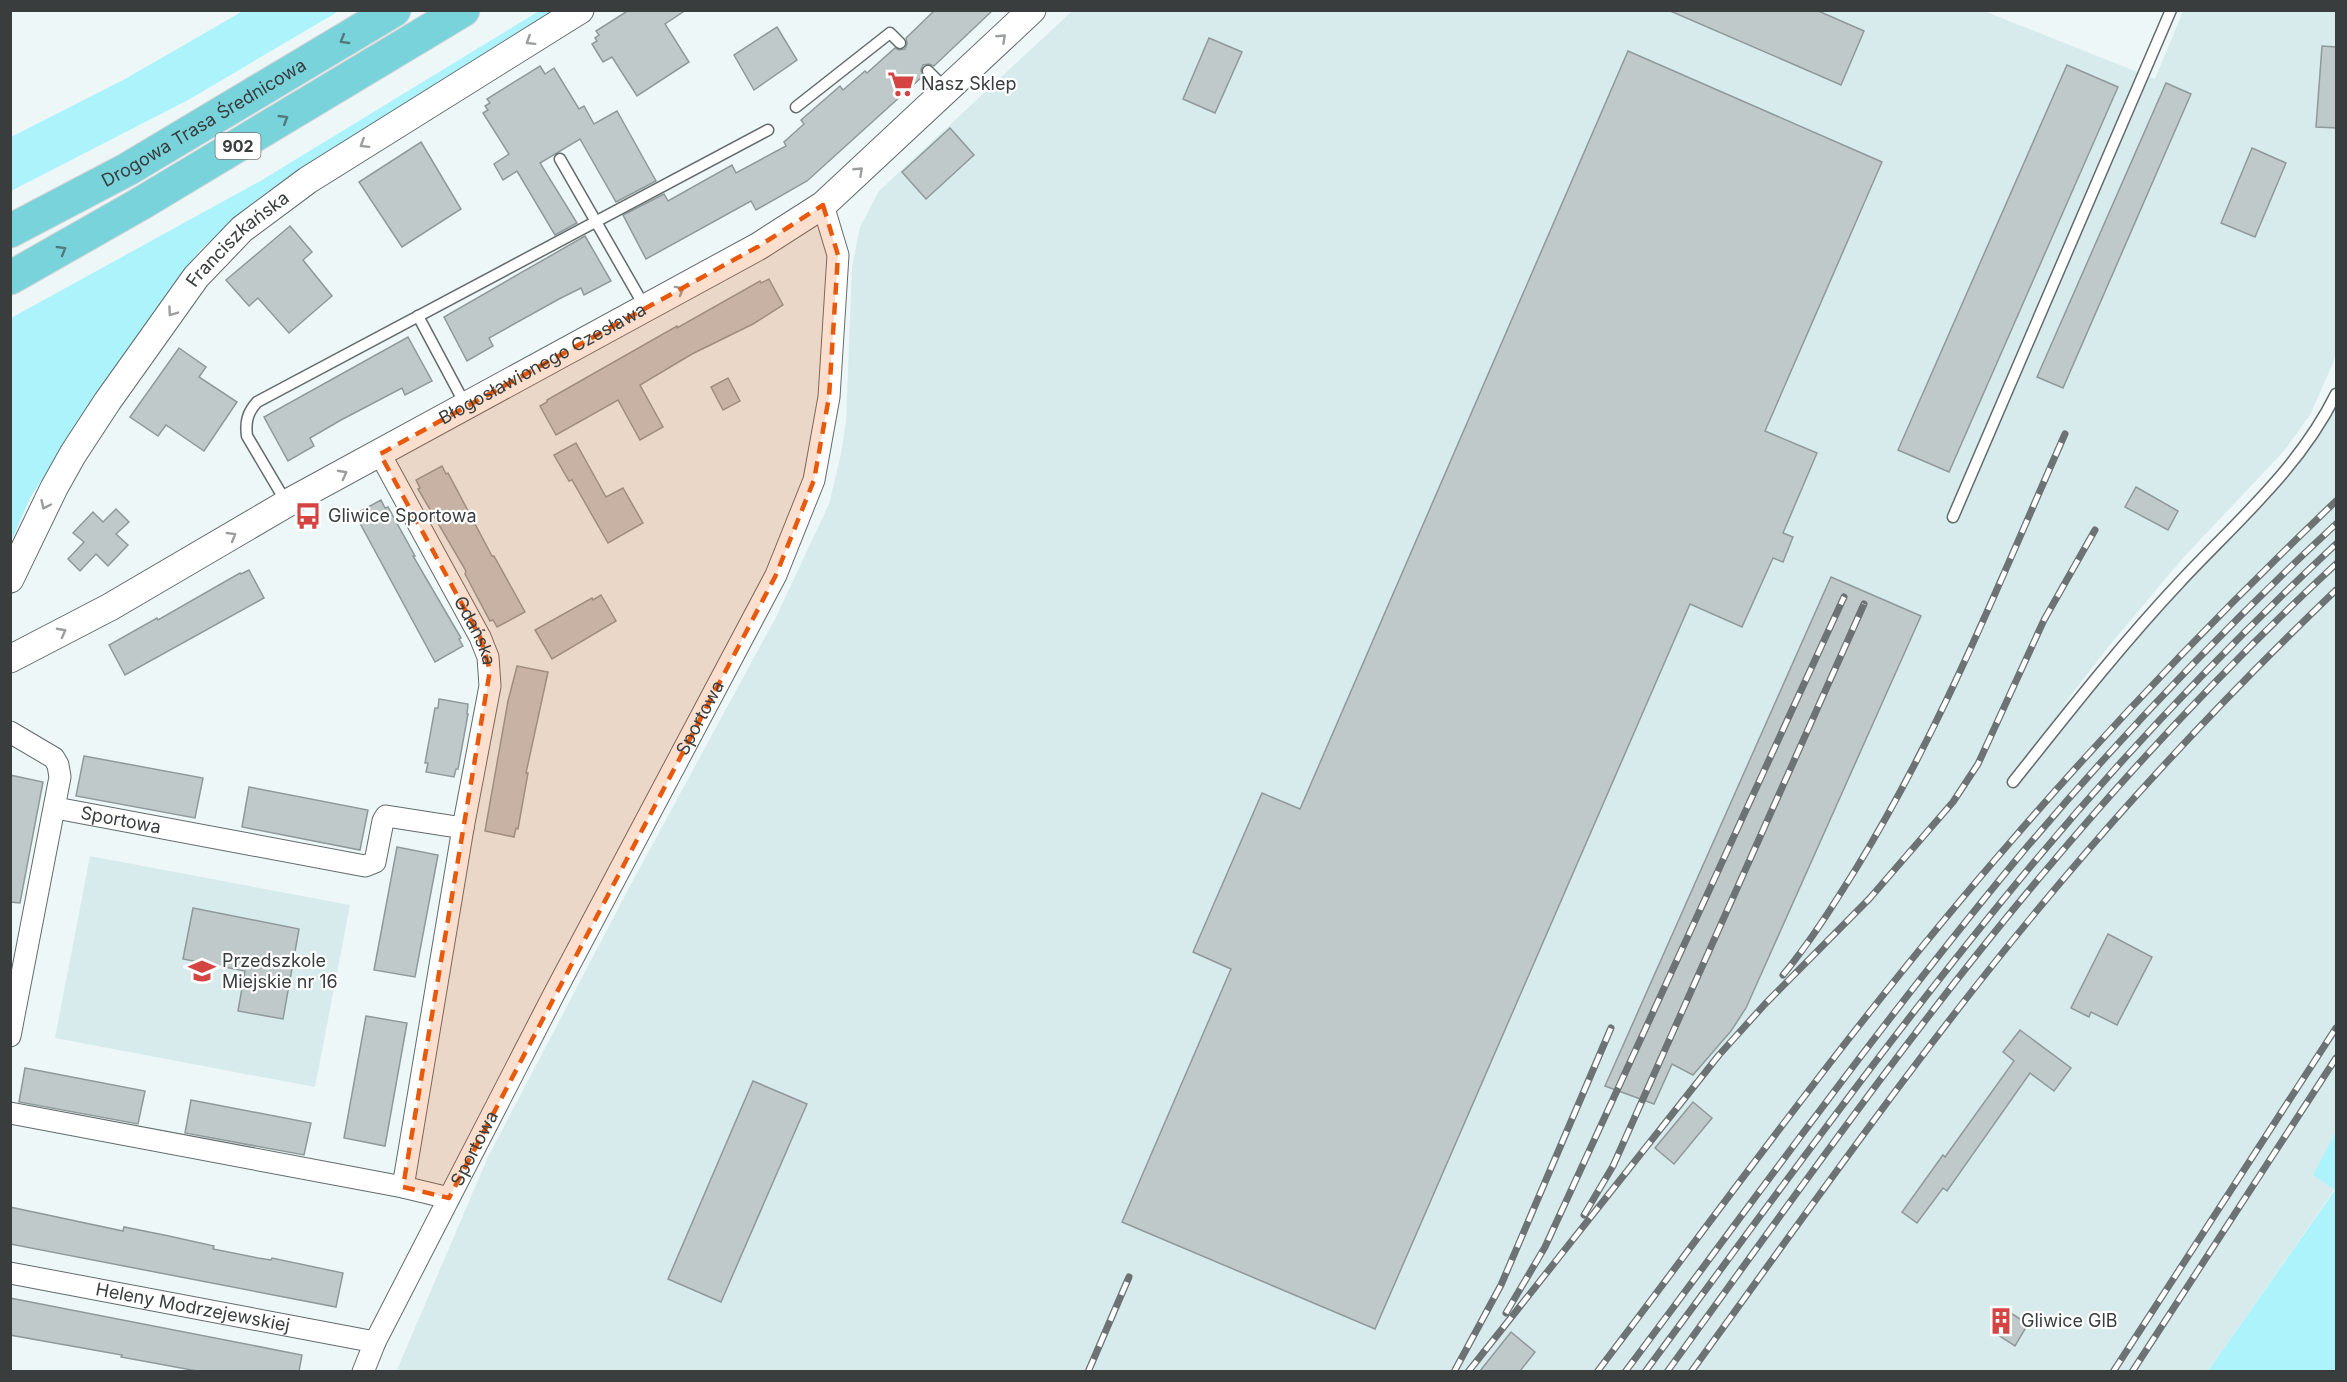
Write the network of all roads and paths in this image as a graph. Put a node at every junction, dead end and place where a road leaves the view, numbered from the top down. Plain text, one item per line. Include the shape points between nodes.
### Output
1 (394, 10) edge
2 (463, 10) edge
3 (580, 10) edge
4 (1032, 10) edge
5 (2171, 10) edge
6 (900, 43) dead end
7 (928, 71) dead end
8 (947, 90) junction
9 (796, 107) dead end
10 (768, 130) dead end
11 (560, 159) dead end
12 (823, 205) junction
13 (596, 222) junction
14 (10, 231) edge
15 (10, 278) edge
16 (646, 309) junction
17 (418, 316) junction
18 (2337, 394) edge
19 (467, 406) junction
20 (380, 454) junction
21 (287, 504) junction
22 (1953, 517) dead end
23 (10, 579) edge
24 (10, 659) edge
25 (10, 732) edge
26 (2013, 782) dead end
27 (56, 808) junction
28 (463, 828) junction
29 (10, 1036) edge
30 (10, 1113) edge
31 (403, 1187) junction
32 (449, 1198) junction
33 (10, 1272) edge
34 (375, 1342) junction
35 (363, 1371) edge

1 -> 14 main road, Drogowa Trasa Średnicowa / 902 via 128,169
15 -> 2 main road, Drogowa Trasa Średnicowa / 902
3 -> 23 street, Franciszkańska via 308,180 218,252 107,402 54,488
8 -> 4 street, Błogosławionego Czesława
5 - 22 lane
6 - 9 lane via 890,33
7 - 8 lane
12 -> 8 street, Błogosławionego Czesława
10 - 13 lane
11 - 13 lane
16 -> 12 street, Błogosławionego Czesława via 731,263
12 - 32 street, Sportowa via 838,255 829,397 814,480 776,575
13 - 16 lane
13 - 17 lane
16 - 19 street, Błogosławionego Czesława
17 - 19 lane
17 - 21 lane via 257,402 250,410 245,424 247,436
18 - 26 lane via 2294,462 2113,657
19 - 20 street, Błogosławionego Czesława
21 -> 20 street, Błogosławionego Czesława
20 - 28 street, Gdańska via 488,657 490,686
24 -> 21 street, Błogosławionego Czesława via 110,607
25 - 27 street, Sportowa via 54,758 60,777
27 - 28 street, Sportowa via 366,866 375,862 386,816
27 - 29 street, Sportowa
28 - 31 street
30 - 31 street, Sportowa
31 - 32 street, Sportowa
32 - 34 street, Sportowa
33 - 34 street, Heleny Modrzejewskiej
34 - 35 street, Sportowa

